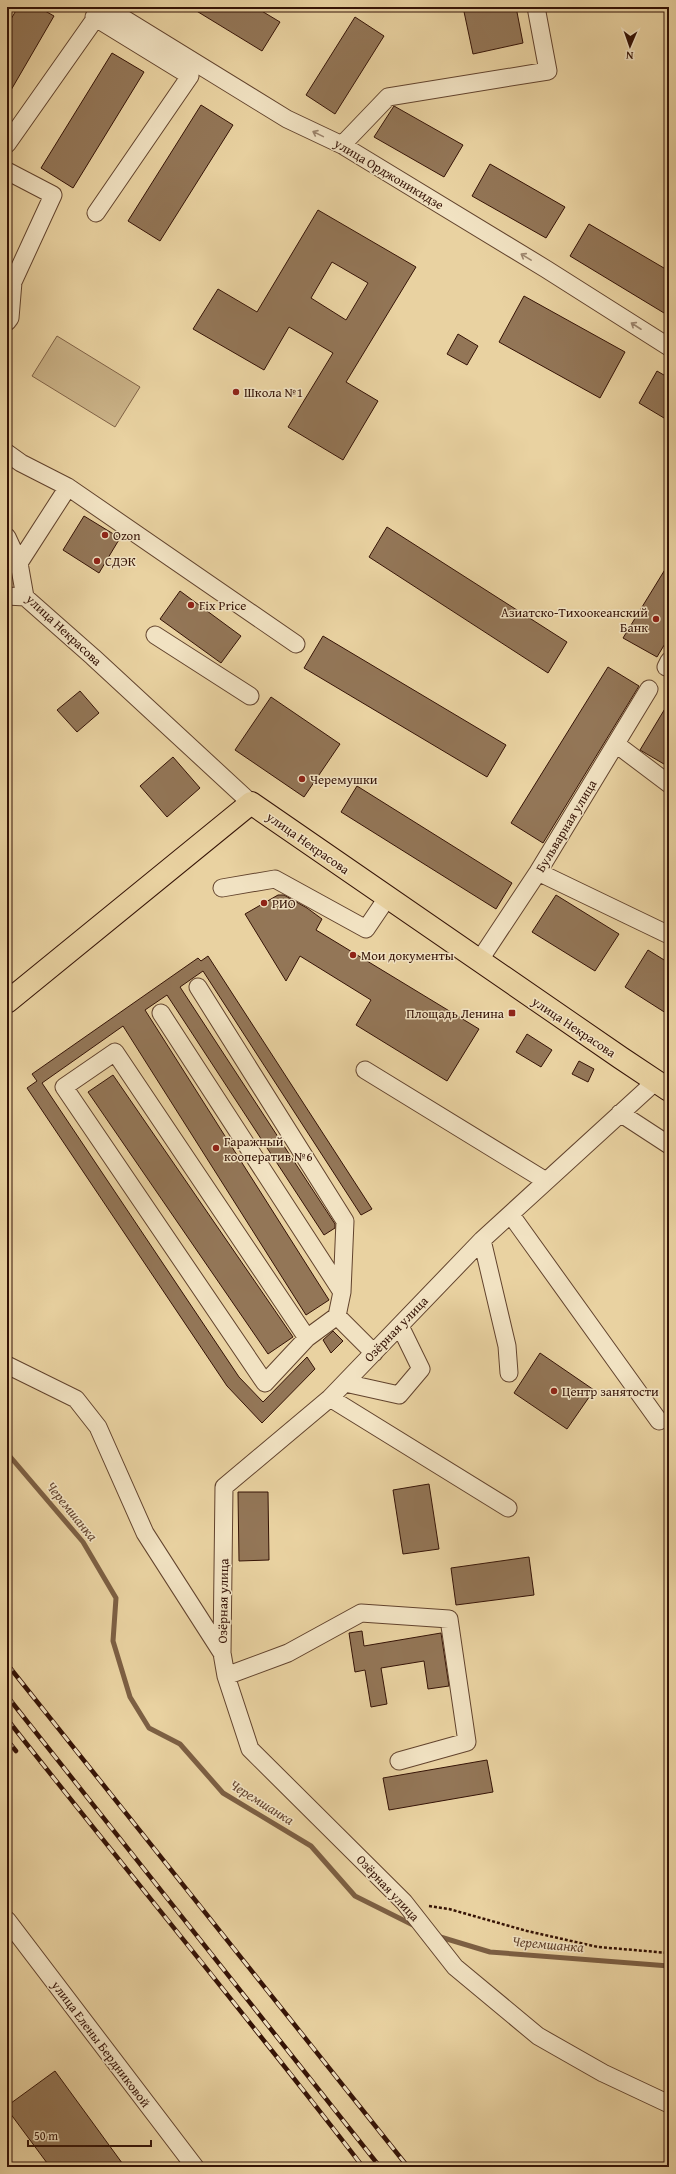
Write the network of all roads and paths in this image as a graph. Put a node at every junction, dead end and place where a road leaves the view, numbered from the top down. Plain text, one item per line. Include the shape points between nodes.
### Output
1 (536, 7) edge
2 (101, 10) edge
3 (7, 144) edge
4 (342, 145) junction
5 (7, 171) edge
6 (96, 213) dead end
7 (7, 322) edge
8 (669, 347) edge
9 (7, 453) edge
10 (68, 487) junction
11 (7, 537) edge
12 (19, 563) junction
13 (7, 596) edge
14 (25, 597) junction
15 (155, 636) dead end
16 (296, 644) dead end
17 (649, 689) dead end
18 (250, 696) dead end
19 (616, 744) junction
20 (669, 784) edge
21 (251, 803) junction
22 (538, 872) junction
23 (222, 888) dead end
24 (387, 898) junction
25 (669, 931) edge
26 (479, 961) junction
27 (198, 987) dead end
28 (7, 1002) edge
29 (162, 1013) dead end
30 (366, 1070) dead end
31 (663, 1085) edge
32 (620, 1113) junction
33 (669, 1145) edge
34 (546, 1181) junction
35 (511, 1215) junction
36 (482, 1240) junction
37 (342, 1292) junction
38 (337, 1316) junction
39 (400, 1326) junction
40 (307, 1338) junction
41 (374, 1353) junction
42 (7, 1365) edge
43 (509, 1373) dead end
44 (345, 1383) junction
45 (330, 1398) junction
46 (659, 1421) dead end
47 (508, 1508) dead end
48 (222, 1653) junction
49 (226, 1676) junction
50 (399, 1761) dead end
51 (404, 1902) junction
52 (7, 1920) edge
53 (669, 1953) edge
54 (669, 2104) edge
55 (195, 2167) edge

1 - 4 street via 548,71 388,97
2 - 3 street
4 -> 2 street, улица Орджоникидзе via 287,119 264,103
2 - 6 street via 190,76
8 -> 4 street, улица Орджоникидзе
5 - 7 street via 53,195 13,282 10,318
9 - 10 street
10 - 12 street
10 - 16 street
11 - 12 street, улица Некрасова
12 - 14 street, улица Некрасова
13 - 14 street
14 - 21 street, улица Некрасова
15 - 18 street
17 - 19 street, Бульварная улица
19 - 20 street
19 - 22 street, Бульварная улица
21 - 24 main road, улица Некрасова
21 - 28 main road
22 - 25 street via 667,934
22 - 26 street, Бульварная улица
23 - 24 street via 275,879 366,929
24 - 26 main road, улица Некрасова
26 - 31 main road, улица Некрасова
27 - 37 street via 345,1221
29 - 37 street
30 - 34 street
31 - 32 street, Озёрная улица
32 - 33 street
32 - 34 street, Озёрная улица
34 - 35 street, Озёрная улица
35 - 36 street, Озёрная улица
35 - 46 street
36 - 39 street, Озёрная улица
36 - 43 street via 507,1346
37 - 38 street
38 - 40 street
38 - 41 street
39 - 41 street, Озёрная улица
39 - 44 street via 421,1369 399,1395
40 - 40 street via 265,1382 64,1087 115,1052
41 - 44 street, Озёрная улица
42 - 48 street via 76,1399 98,1427 145,1533
44 - 45 street, Озёрная улица
45 - 47 street
45 - 48 street, Озёрная улица via 224,1487
48 - 49 street, Озёрная улица
49 - 50 street via 288,1653 361,1613 449,1619 466,1742
49 - 51 street, Озёрная улица via 250,1749
51 - 53 path via 449,1909 527,1931 598,1947
51 - 54 street, Озёрная улица via 455,1967 538,2036 603,2073
52 - 55 street, улица Елены Бердниковой

